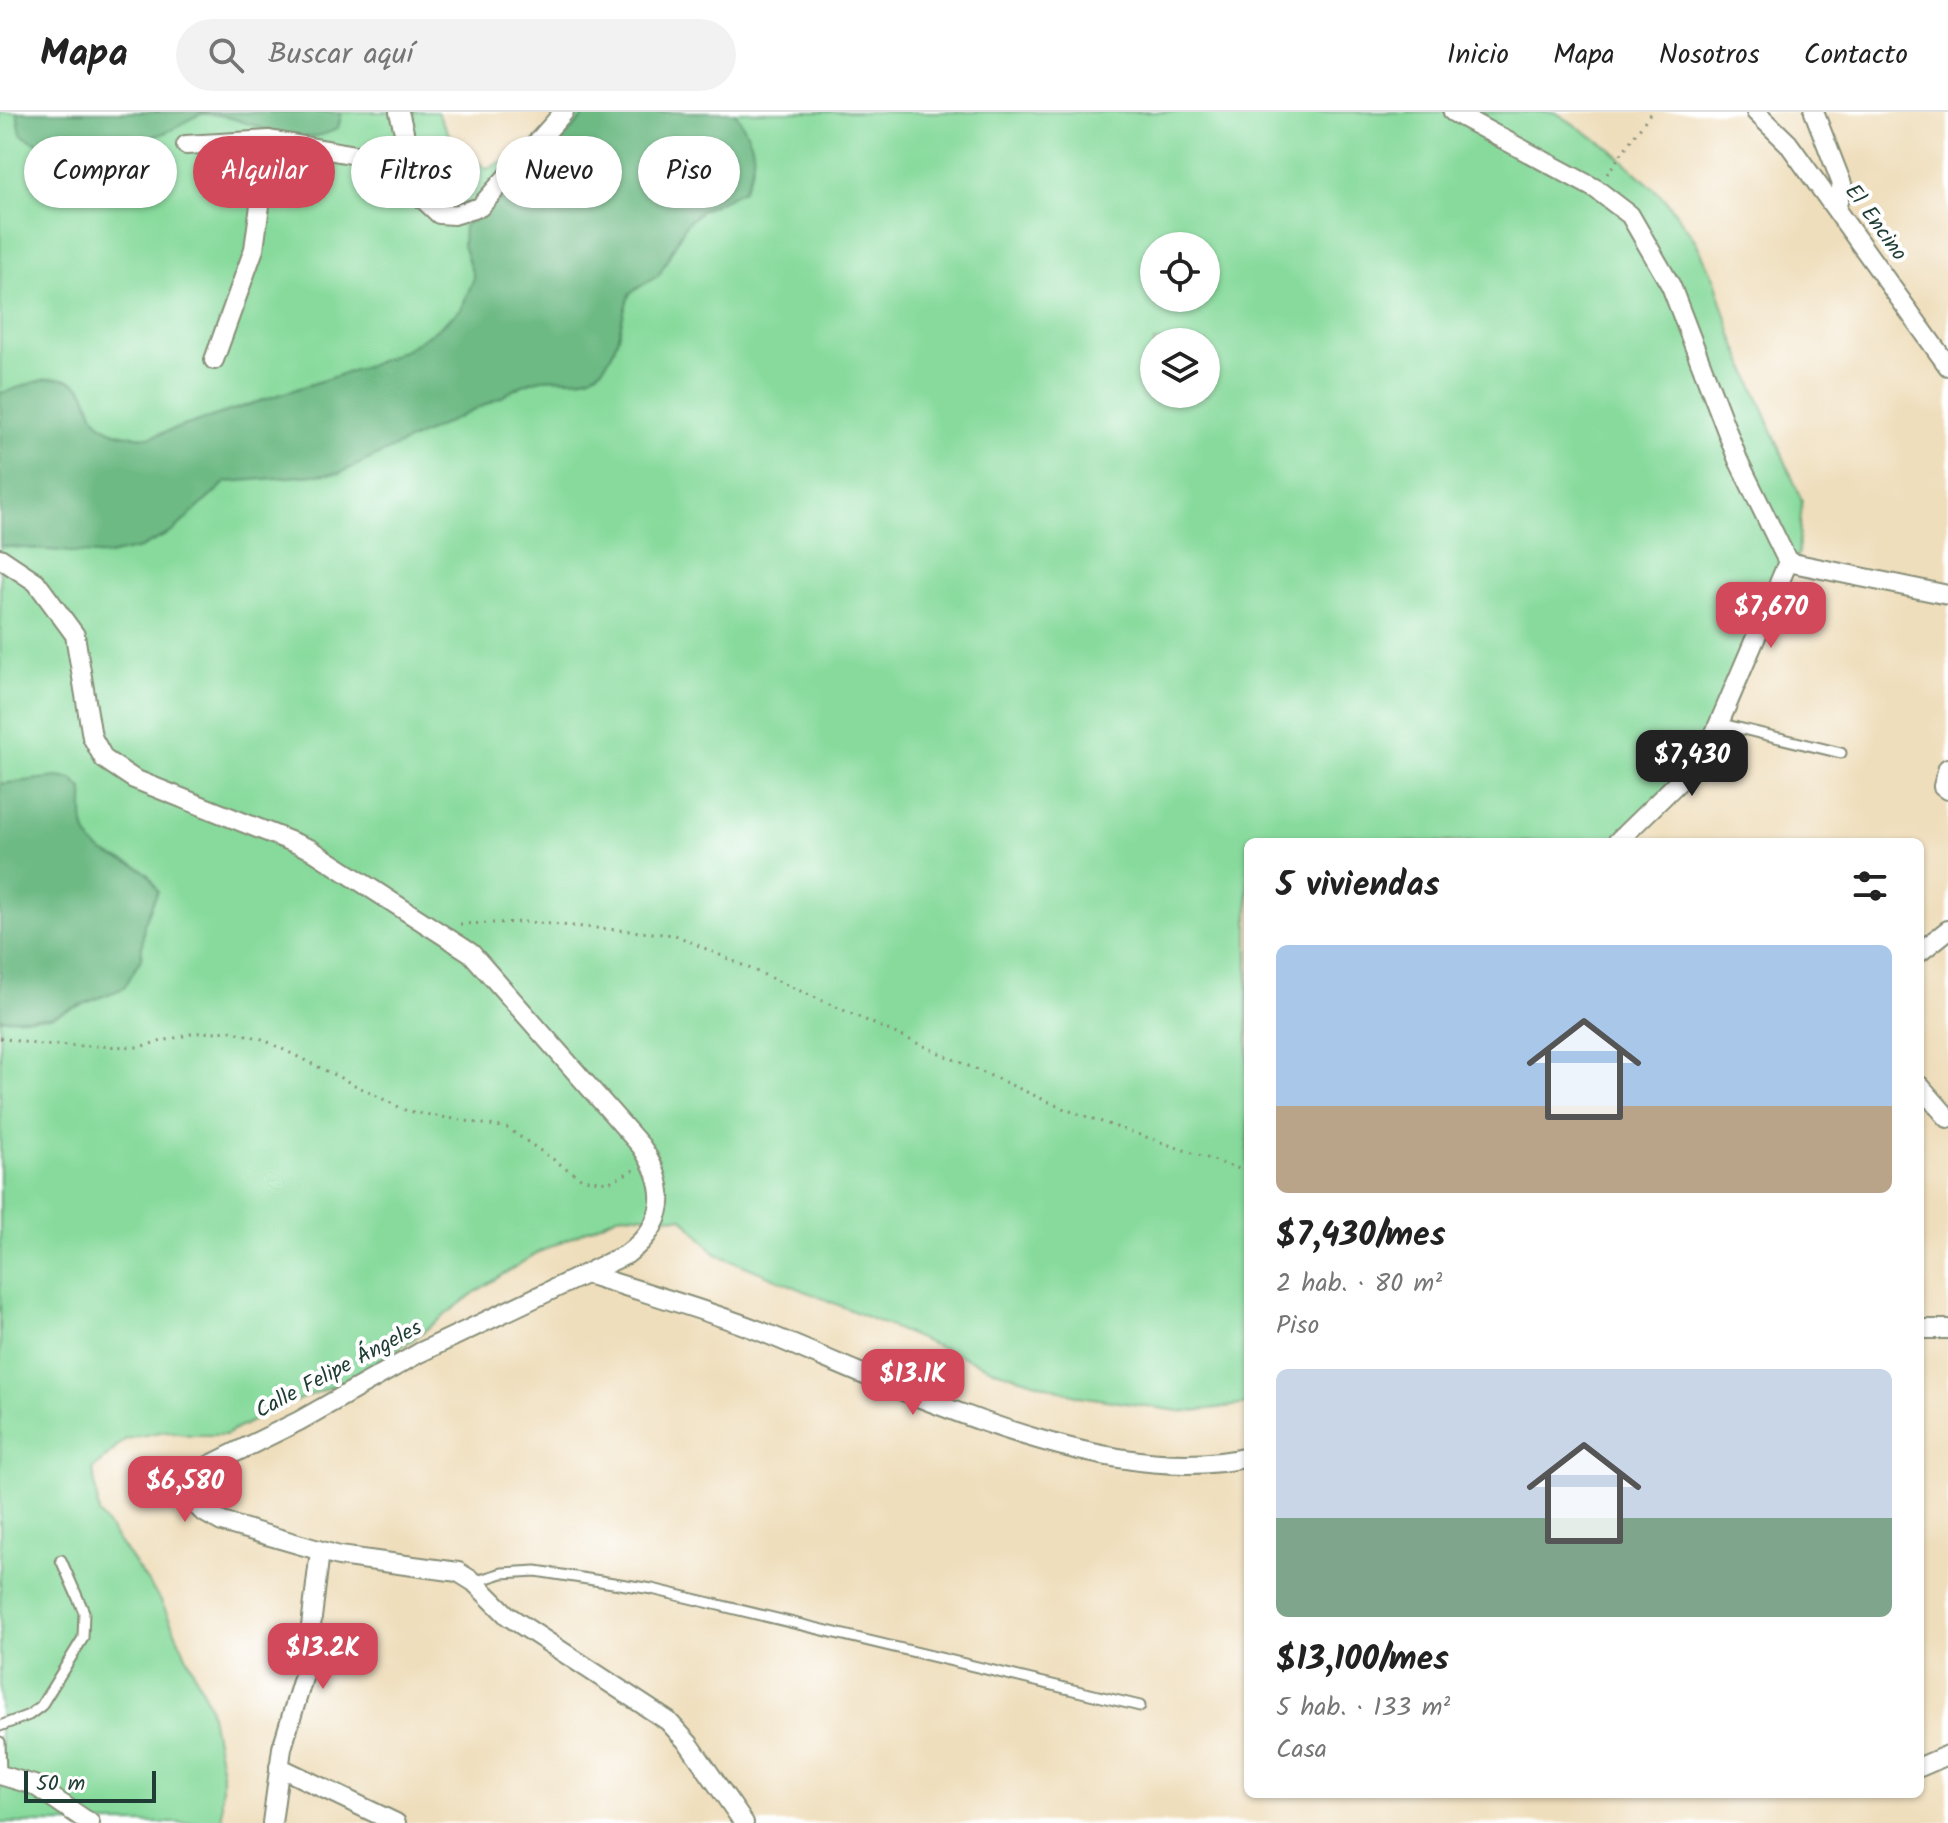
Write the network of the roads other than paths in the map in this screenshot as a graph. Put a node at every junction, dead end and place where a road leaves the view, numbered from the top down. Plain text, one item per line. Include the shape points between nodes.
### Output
1 (399, 112) edge
2 (564, 112) edge
3 (1453, 112) edge
4 (1756, 112) edge
5 (1814, 112) edge
6 (406, 136) edge
7 (186, 145) dead end
8 (193, 145) edge
9 (480, 207) edge
10 (260, 208) edge
11 (433, 208) edge
12 (477, 208) edge
13 (1836, 210) junction
14 (214, 360) dead end
15 (1948, 366) edge
16 (0, 558) edge
17 (1788, 562) junction
18 (1948, 595) edge
19 (1718, 723) junction
20 (1841, 753) dead end
21 (1948, 768) edge
22 (1948, 790) edge
23 (1621, 838) edge
24 (1948, 930) edge
25 (1924, 949) edge
26 (1924, 1091) edge
27 (1948, 1118) edge
28 (587, 1274) junction
29 (1924, 1329) edge
30 (1948, 1329) edge
31 (1244, 1457) edge
32 (320, 1551) junction
33 (61, 1560) dead end
34 (474, 1582) junction
35 (1140, 1706) dead end
36 (0, 1726) edge
37 (0, 1742) edge
38 (1948, 1755) edge
39 (1924, 1765) edge
40 (279, 1767) junction
41 (1, 1775) edge
42 (90, 1823) edge
43 (272, 1823) edge
44 (396, 1823) edge
45 (744, 1823) edge

1 - 6 street
2 - 9 street
3 - 17 street via 1596,189 1630,215 1671,286 1738,460
4 - 13 street, El Encino via 1788,143
5 - 13 street via 1842,184
7 - 8 street
10 - 14 street via 254,249
11 - 12 street via 454,215
13 - 15 street, El Encino
16 - 28 street, Calle Felipe Ángeles via 36,582 75,635 92,737 104,759 134,779 310,849 471,953 646,1153 661,1191 655,1223 627,1254
17 - 18 street
17 - 19 street
19 - 20 lane
19 - 23 street via 1705,756
21 - 22 street via 1943,786
24 - 25 street
26 - 27 street
28 - 31 street via 748,1326 968,1417 1077,1448 1154,1464
28 - 32 street, Calle Felipe Ángeles via 419,1353 210,1465 195,1479 194,1503 209,1517
29 - 30 street
32 - 34 street, Calle Felipe Ángeles via 447,1569
32 - 40 street via 306,1668
33 - 36 lane via 80,1597 83,1638 41,1706
34 - 35 lane via 536,1571 652,1589
34 - 45 street, Calle Felipe Ángeles via 508,1616 668,1721
37 - 41 lane
38 - 39 street
40 - 43 street
40 - 44 street
41 - 42 street via 34,1785

